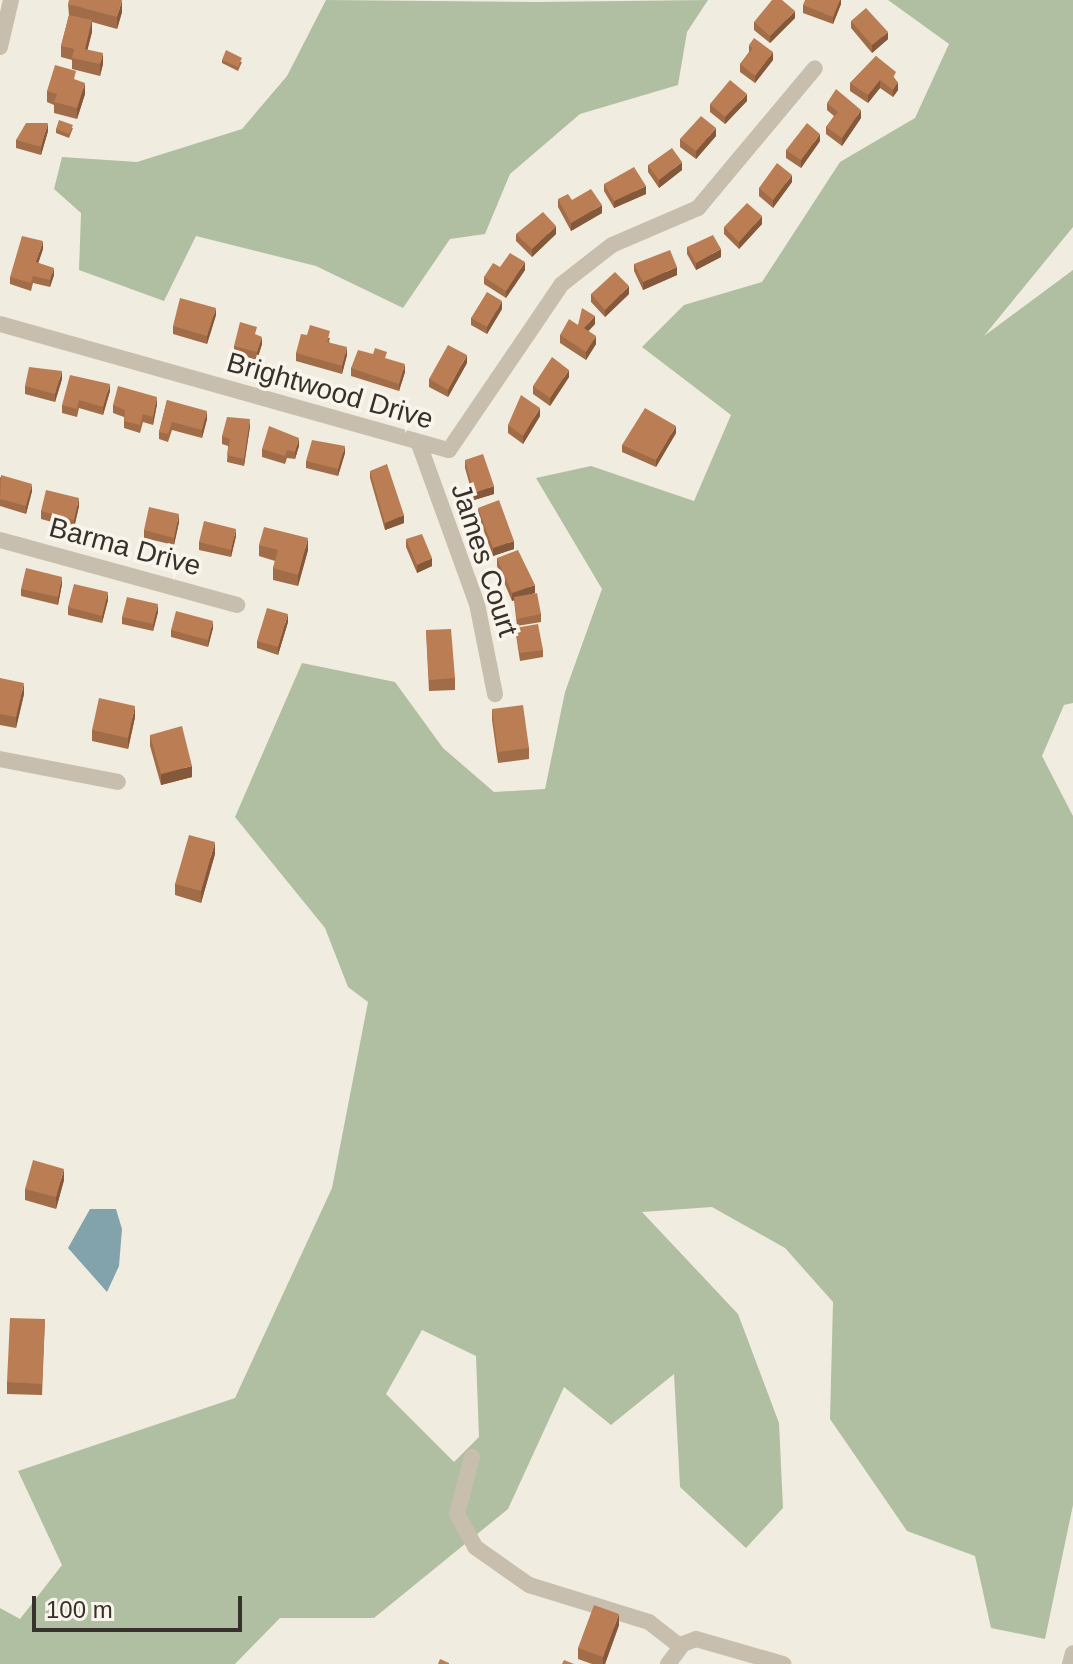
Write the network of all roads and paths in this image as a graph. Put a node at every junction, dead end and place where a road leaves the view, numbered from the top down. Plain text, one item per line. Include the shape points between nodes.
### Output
1 (11, 0) edge
2 (0, 47) edge
3 (815, 68) dead end
4 (0, 324) edge
5 (419, 444) junction
6 (0, 540) edge
7 (237, 605) dead end
8 (495, 694) dead end
9 (0, 759) edge
10 (118, 782) dead end
11 (472, 1457) dead end
12 (680, 1646) junction
13 (1073, 1653) edge
14 (668, 1664) edge
15 (783, 1664) edge
16 (1070, 1664) edge

1 - 2 street
3 - 5 street, Brightwood Drive via 698,208 612,245 568,277 457,444 449,450
4 - 5 street, Brightwood Drive
5 - 8 street, James Court via 477,604
6 - 7 street, Barma Drive
9 - 10 street
11 - 12 street via 457,1514 475,1547 529,1585 649,1622
12 - 14 street
12 - 15 street via 696,1639 721,1643
13 - 16 street

